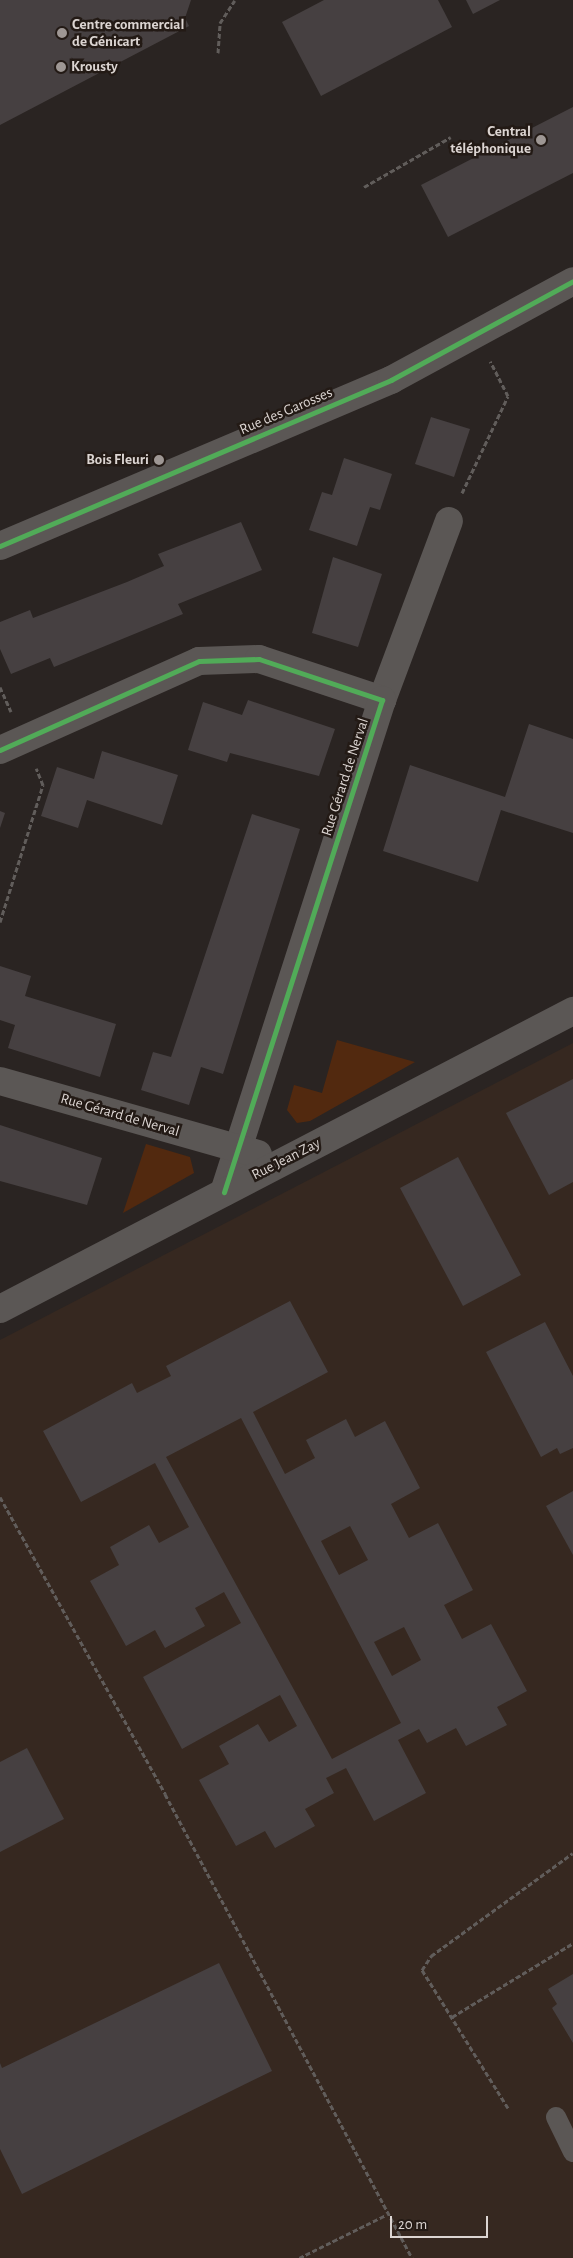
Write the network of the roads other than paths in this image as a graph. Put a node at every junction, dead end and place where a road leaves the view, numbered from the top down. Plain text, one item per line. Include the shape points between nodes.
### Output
1 (573, 281) edge
2 (449, 521) road end
3 (0, 546) edge
4 (382, 700) junction
5 (11, 745) edge
6 (573, 1011) edge
7 (0, 1081) edge
8 (240, 1150) junction
9 (287, 1159) junction
10 (224, 1192) junction
11 (0, 1309) edge
12 (556, 2117) dead end
13 (573, 2152) edge

1 - 3 street, Rue des Garosses via 391,380
2 - 4 street, Rue Gérard de Nerval
4 - 5 street via 259,660 200,661
4 - 8 street, Rue Gérard de Nerval
6 - 9 street, Rue Jean Zay
7 - 8 street, Rue Gérard de Nerval
8 - 9 street, Rue Gérard de Nerval
8 - 10 street, Rue Gérard de Nerval
9 - 10 street, Rue Jean Zay
10 - 11 street, Rue Jean Zay
12 - 13 lane

